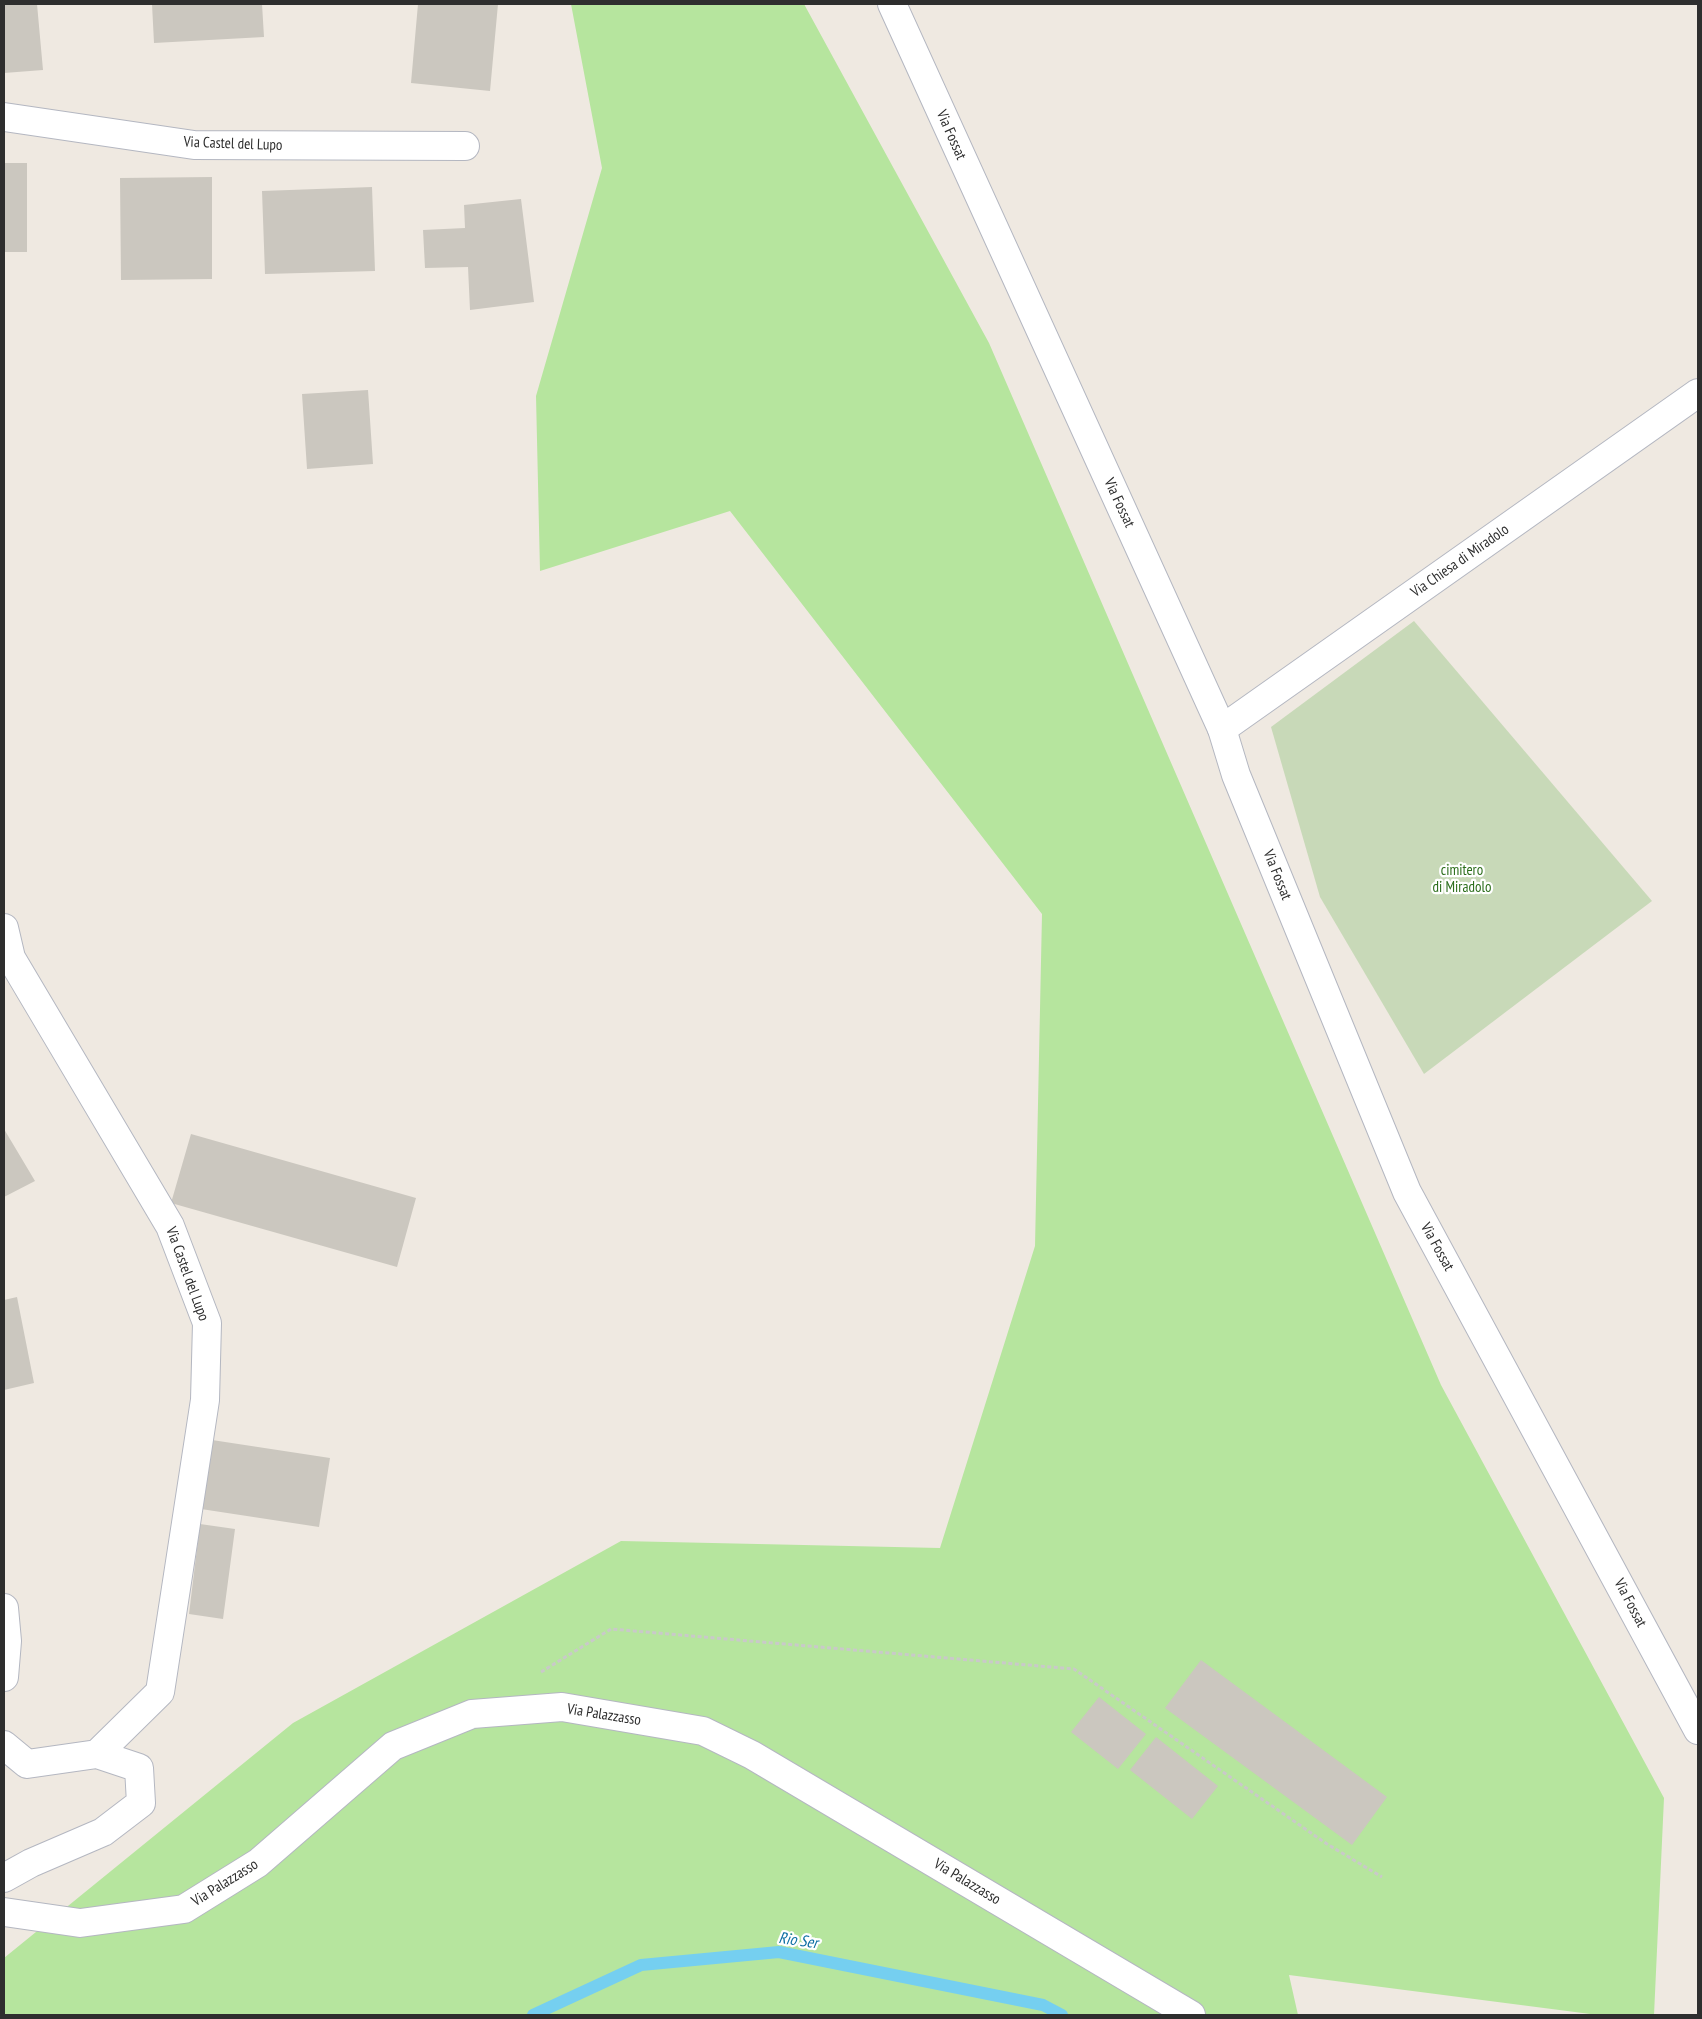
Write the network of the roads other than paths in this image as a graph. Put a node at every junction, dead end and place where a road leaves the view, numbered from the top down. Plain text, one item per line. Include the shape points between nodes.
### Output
1 (892, 4) edge
2 (4, 117) edge
3 (465, 146) dead end
4 (1698, 393) edge
5 (1222, 729) junction
6 (4, 928) edge
7 (4, 1608) edge
8 (4, 1677) edge
9 (1698, 1730) edge
10 (4, 1745) edge
11 (98, 1754) junction
12 (4, 1878) edge
13 (4, 1912) edge
14 (1191, 2015) edge

1 - 5 street, Via Fossat
2 - 3 street, Via Castel del Lupo via 194,145
4 - 5 street, Via Chiesa di Miradolo
5 - 9 street, Via Fossat via 1236,775 1407,1192
6 - 11 street, Via Castel del Lupo via 11,958 170,1226 207,1323 205,1400 160,1692
7 - 8 street via 7,1641
10 - 11 street via 27,1764
11 - 12 street via 139,1768 141,1803 103,1832
13 - 14 street, Via Palazzasso via 80,1923 184,1909 258,1863 393,1746 472,1714 562,1707 703,1731 752,1755

